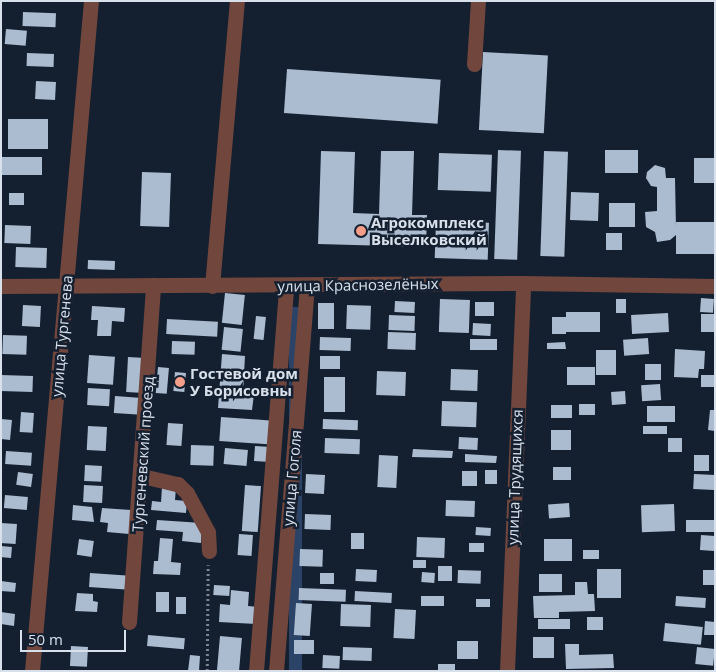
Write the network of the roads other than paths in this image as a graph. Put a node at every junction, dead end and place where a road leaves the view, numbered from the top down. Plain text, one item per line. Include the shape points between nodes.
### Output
1 (91, 1) edge
2 (237, 1) edge
3 (478, 1) edge
4 (474, 64) dead end
5 (523, 283) junction
6 (67, 285) junction
7 (153, 285) junction
8 (1, 286) edge
9 (212, 286) junction
10 (286, 286) junction
11 (308, 286) junction
12 (715, 286) edge
13 (142, 476) junction
14 (208, 551) road end
15 (130, 622) dead end
16 (32, 671) edge
17 (256, 671) edge
18 (276, 671) edge
19 (507, 671) edge

1 - 6 street, улица Тургенева
2 - 9 street
3 - 4 street
5 - 11 street, улица Краснозелёных
5 - 12 street, улица Краснозелёных
5 - 19 street, улица Трудящихся
6 - 7 street, улица Краснозелёных
6 - 8 street, улица Краснозелёных
6 - 16 street, улица Тургенева
7 - 9 street, улица Краснозелёных
7 - 13 street, Тургеневский проезд
9 - 10 street, улица Краснозелёных
10 - 11 street, улица Краснозелёных
10 - 17 street, улица Гоголя
11 - 18 street, улица Гоголя
13 - 14 street via 178,484 187,493 208,532
13 - 15 street, Тургеневский проезд

